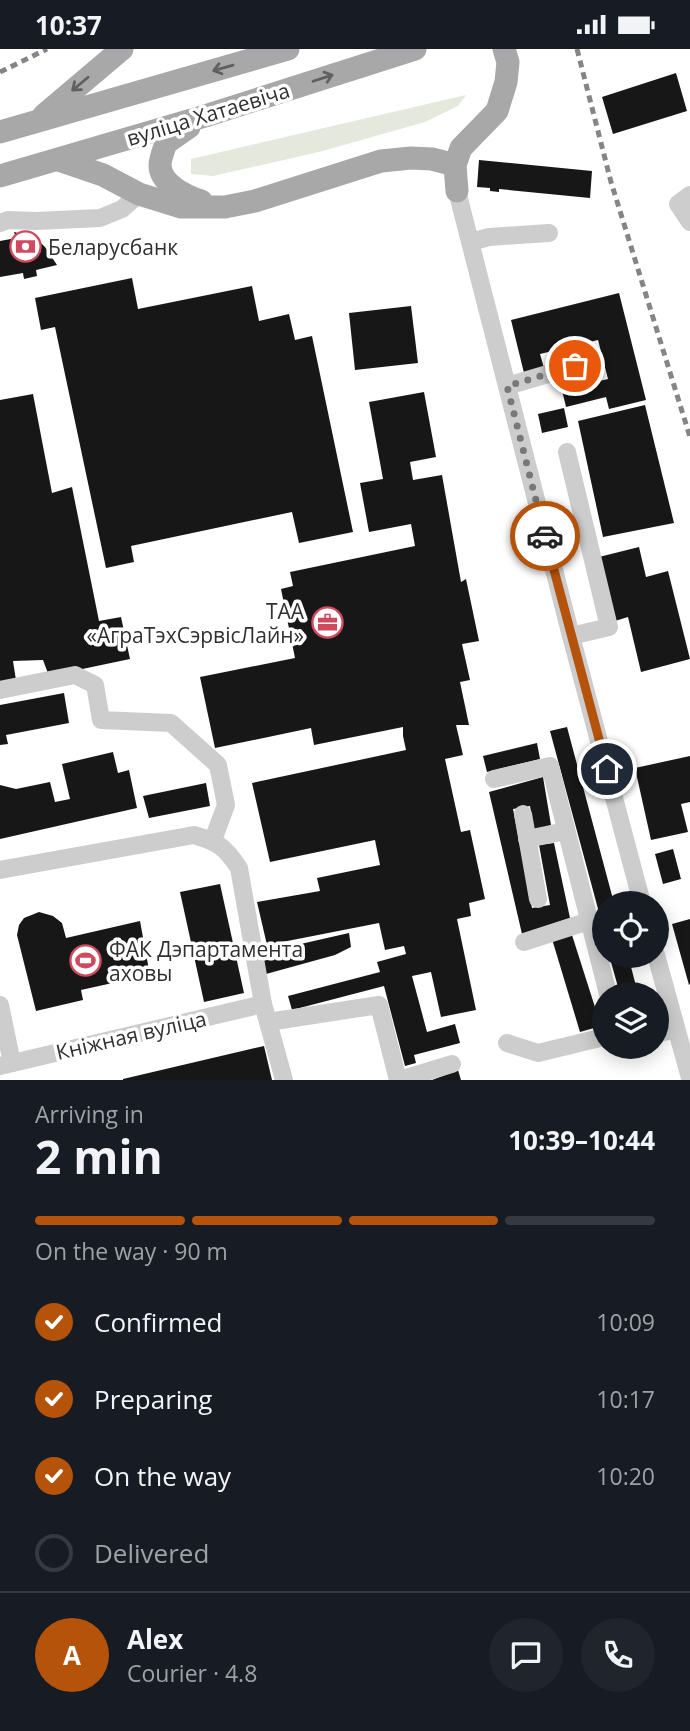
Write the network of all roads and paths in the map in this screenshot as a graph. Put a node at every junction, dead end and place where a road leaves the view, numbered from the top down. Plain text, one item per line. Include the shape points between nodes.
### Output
1 (122, 49) edge
2 (287, 49) edge
3 (415, 49) edge
4 (504, 49) edge
5 (205, 116) junction
6 (38, 121) junction
7 (0, 131) edge
8 (60, 160) junction
9 (454, 165) junction
10 (0, 176) edge
11 (457, 191) joint
12 (139, 194) junction
13 (690, 195) edge
14 (225, 207) junction
15 (690, 222) edge
16 (0, 223) edge
17 (550, 233) dead end
18 (471, 242) junction
19 (575, 366) dead end
20 (507, 386) junction
21 (567, 452) dead end
22 (571, 636) junction
23 (0, 690) edge
24 (494, 779) dead end
25 (523, 814) dead end
26 (566, 831) junction
27 (527, 839) junction
28 (213, 840) junction
29 (0, 870) edge
30 (639, 891) edge
31 (538, 899) dead end
32 (589, 921) junction
33 (524, 942) dead end
34 (659, 968) edge
35 (605, 982) edge
36 (263, 1004) junction
37 (0, 1005) edge
38 (268, 1022) junction
39 (675, 1030) junction
40 (669, 1031) edge
41 (592, 1040) edge
42 (507, 1043) dead end
43 (6, 1064) edge
44 (452, 1064) dead end
45 (690, 1078) edge
46 (284, 1080) edge
47 (398, 1080) edge

1 -> 6 main road
2 -> 6 main road, вуліца Хатаевіча
5 -> 3 main road, вуліца Хатаевіча
4 - 9 main road via 506,82 497,111 461,148
5 - 8 main road, вуліца Хатаевіча
5 - 14 main road via 166,143 160,166 177,191
6 - 7 main road, вуліца Хатаевіча
8 - 10 main road, вуліца Хатаевіча
8 - 12 main road
9 - 11 main road
9 - 14 main road via 432,159 381,161
11 - 18 street
12 - 14 main road via 181,207
12 - 16 street via 100,218
13 - 15 street via 678,204
17 - 18 street
18 - 20 street
19 - 20 street
20 - 22 street
21 - 22 street via 610,627
22 - 30 street
23 - 28 street via 75,675 95,685 102,720 171,723 218,765 226,804
24 - 26 street via 550,766
25 - 27 street
26 - 27 street
26 - 32 street
27 - 31 street
28 - 29 street via 194,835
28 - 36 street via 239,868
32 - 33 street
32 - 35 street
34 - 39 street
36 - 38 street
36 - 43 street, Кніжная вуліца
37 - 43 street
38 - 46 street
38 - 47 street via 379,1005
39 - 40 street
39 - 45 street
41 - 42 street via 538,1053
44 - 47 street

